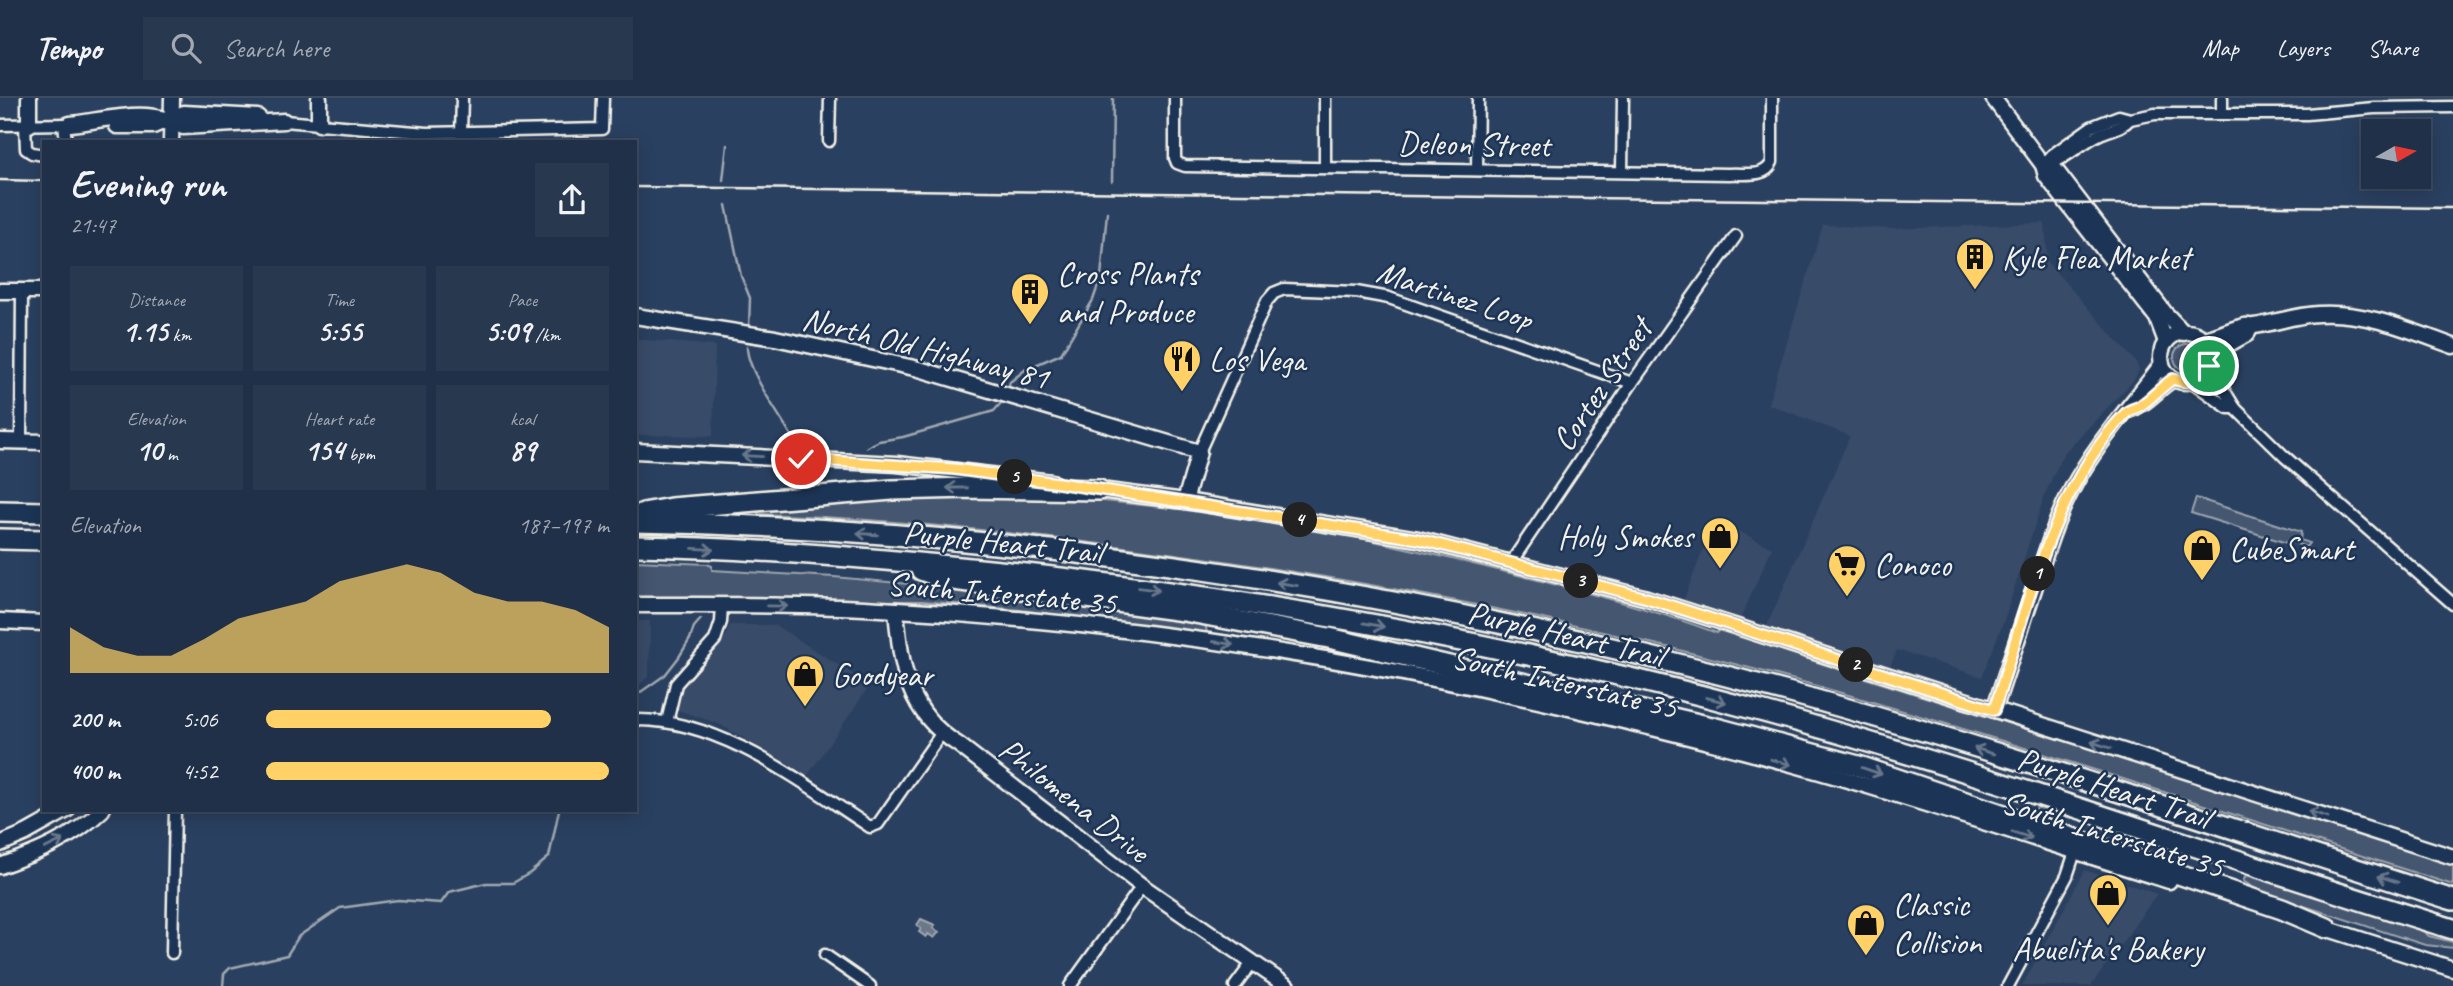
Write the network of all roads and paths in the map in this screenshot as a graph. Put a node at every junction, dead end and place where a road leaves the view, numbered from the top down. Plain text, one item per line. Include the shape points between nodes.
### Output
1 (29, 98) edge
2 (172, 98) edge
3 (319, 98) edge
4 (462, 98) edge
5 (603, 98) edge
6 (830, 98) edge
7 (1175, 98) edge
8 (1325, 98) edge
9 (1478, 98) edge
10 (1623, 98) edge
11 (1772, 98) edge
12 (1993, 98) edge
13 (2222, 98) edge
14 (2440, 102) edge
15 (2453, 107) edge
16 (2222, 114) junction
17 (171, 120) junction
18 (284, 121) joint
19 (67, 124) junction
20 (318, 124) junction
21 (0, 125) edge
22 (27, 125) junction
23 (461, 133) junction
24 (66, 140) edge
25 (171, 140) edge
26 (829, 141) dead end
27 (42, 155) edge
28 (2043, 165) junction
29 (1325, 167) junction
30 (1476, 169) junction
31 (1622, 172) junction
32 (1736, 236) dead end
33 (0, 291) edge
34 (22, 291) junction
35 (42, 292) edge
36 (637, 316) edge
37 (2251, 327) junction
38 (2184, 333) junction
39 (2203, 339) junction
40 (2166, 342) junction
41 (2453, 346) edge
42 (2162, 364) junction
43 (2210, 364) junction
44 (2173, 379) junction
45 (2192, 382) junction
46 (1632, 383) junction
47 (2235, 408) junction
48 (2128, 410) junction
49 (0, 442) edge
50 (21, 442) junction
51 (42, 442) edge
52 (637, 451) edge
53 (1199, 452) junction
54 (1099, 490) junction
55 (1185, 501) junction
56 (0, 511) edge
57 (42, 512) edge
58 (637, 514) edge
59 (637, 522) edge
60 (0, 539) edge
61 (42, 540) edge
62 (637, 546) edge
63 (897, 561) junction
64 (1510, 564) junction
65 (2453, 604) edge
66 (637, 605) edge
67 (722, 605) junction
68 (896, 610) junction
69 (0, 621) edge
70 (42, 623) edge
71 (1994, 710) junction
72 (637, 720) edge
73 (667, 722) junction
74 (941, 734) junction
75 (63, 812) edge
76 (99, 812) edge
77 (175, 812) edge
78 (0, 844) edge
79 (2075, 852) junction
80 (2453, 857) edge
81 (0, 866) edge
82 (1142, 886) junction
83 (2453, 900) edge
84 (2327, 928) junction
85 (2453, 929) edge
86 (172, 953) dead end
87 (825, 955) dead end
88 (1252, 963) junction
89 (2453, 969) edge
90 (870, 986) edge
91 (1070, 986) edge
92 (1235, 986) edge
93 (1287, 986) edge
94 (2008, 986) edge

1 - 22 main road
2 - 17 main road
3 - 20 main road
4 - 23 street
5 - 23 street via 602,129
6 - 26 street
7 - 29 street, Deleon Street via 1177,163
8 - 29 street
9 - 30 street
10 - 31 street
11 - 31 street, Deleon Street via 1772,162 1764,173
12 - 28 main road
13 - 16 street
14 - 15 street
14 - 16 street via 2306,114
16 - 28 street via 2119,116 2091,127
17 - 18 main road via 186,113
17 - 19 main road via 153,115
17 - 25 main road
18 - 20 street
19 - 22 street
19 - 24 street
20 - 23 street
21 - 22 street
22 - 27 street via 26,149
28 - 38 main road via 2054,168
28 - 40 main road via 2046,176 2157,318
29 - 30 street, Deleon Street
30 - 31 street, Deleon Street
32 - 46 street, Cortez Street
33 - 34 main road
34 - 35 main road
34 - 50 street
36 - 53 main road, North Old Highway 81 via 775,338 919,369
37 - 39 main road
37 - 41 main road via 2318,313 2353,315 2386,321
37 - 43 main road
38 - 39 main road
38 - 40 main road
39 - 43 main road
40 - 42 main road
42 - 44 main road
42 - 48 main road
43 - 45 main road via 2205,374
43 - 47 street
44 - 45 main road
44 - 48 main road
45 - 47 street via 2228,408
46 - 53 street, Martinez Loop via 1389,298 1284,289 1267,302
46 - 64 street, Cortez Street
47 - 65 street
48 - 71 main road via 2071,489 2052,531
49 - 50 main road
50 - 51 main road
54 -> 52 main road via 897,464
53 - 55 main road, Martinez Loop
54 - 55 main road
54 -> 58 highway via 892,490
55 - 64 main road via 1418,539
56 - 57 highway
83 -> 59 highway, Purple Heart Trail via 1862,714 1717,674 1498,624 1233,575 1041,550 822,530
60 - 61 highway
62 -> 63 highway, Purple Heart Trail
63 -> 84 highway via 946,579 1184,611 1329,638 1720,729 1862,767 2282,908
63 -> 85 highway, Purple Heart Trail via 1086,580 1252,604 1422,634 1644,682 1911,754
64 - 71 main road via 1647,598
66 - 67 main road, South Interstate 35
67 -> 68 main road, South Interstate 35
67 - 73 street via 715,640 676,684
68 - 74 main road, Philomena Drive via 905,675 924,715
68 -> 79 main road, South Interstate 35 via 1205,640 1447,682 1778,761
69 - 70 main road
80 -> 71 main road
72 - 73 street
73 - 74 street via 726,739 767,760 870,827 878,824
74 - 82 main road, Philomena Drive
75 - 78 main road
81 -> 76 main road via 65,839
77 - 86 street
79 - 84 main road, South Interstate 35
79 - 94 street via 2067,876
82 - 88 main road, Philomena Drive
82 - 91 street
84 - 89 main road, South Interstate 35
87 - 90 street
88 - 92 street
88 - 93 main road, Philomena Drive

